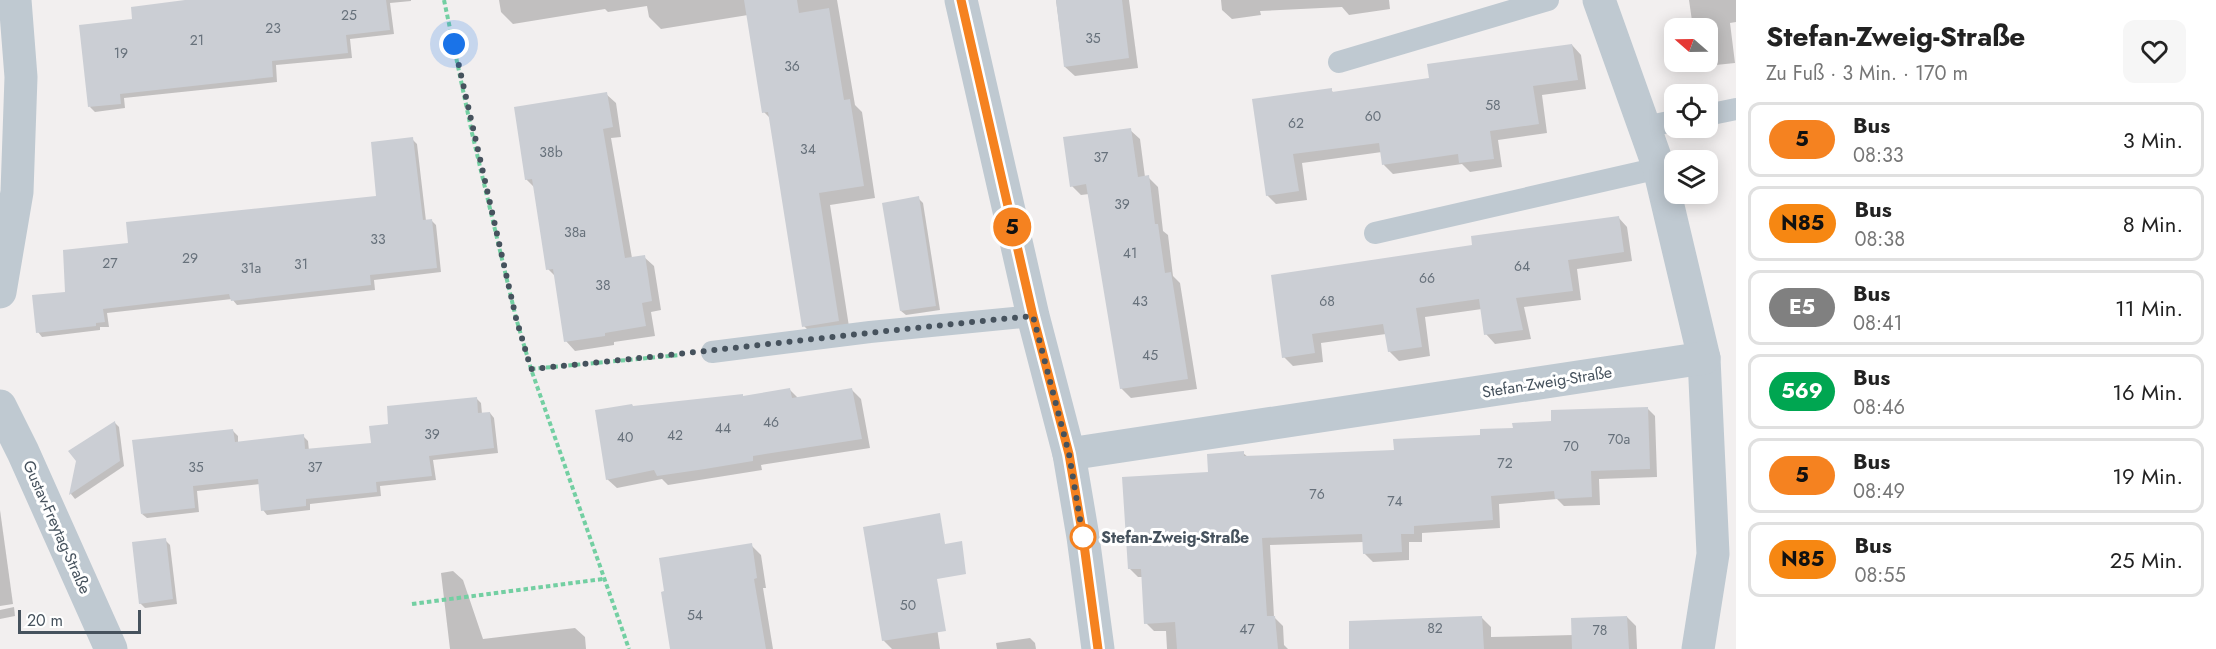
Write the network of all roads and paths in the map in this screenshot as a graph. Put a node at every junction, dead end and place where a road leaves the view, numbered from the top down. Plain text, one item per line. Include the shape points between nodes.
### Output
1 (15, 0) edge
2 (444, 0) edge
3 (961, 0) edge
4 (1548, 0) edge
5 (1599, 0) edge
6 (1339, 62) dead end
7 (1736, 110) edge
8 (1718, 113) edge
9 (1659, 124) edge
10 (1659, 168) junction
11 (1375, 233) dead end
12 (0, 292) edge
13 (1033, 316) junction
14 (712, 352) joint
15 (1704, 358) junction
16 (531, 369) junction
17 (0, 406) edge
18 (1069, 454) junction
19 (603, 579) junction
20 (412, 604) dead end
21 (111, 649) edge
22 (629, 649) edge
23 (1098, 649) edge
24 (1698, 649) edge

1 - 12 street via 21,76 17,192
2 - 16 path via 472,133
3 - 13 street
4 - 6 lane
5 - 9 street
7 - 8 lane
9 - 10 street
10 - 11 lane
10 - 15 street
13 - 14 lane
13 - 18 street
14 - 16 path
15 - 18 street, Stefan-Zweig-Straße
15 - 24 street via 1713,554
16 - 19 path
17 - 21 street, Gustav-Freytag-Straße
18 - 23 street
19 - 20 path
19 - 22 path

